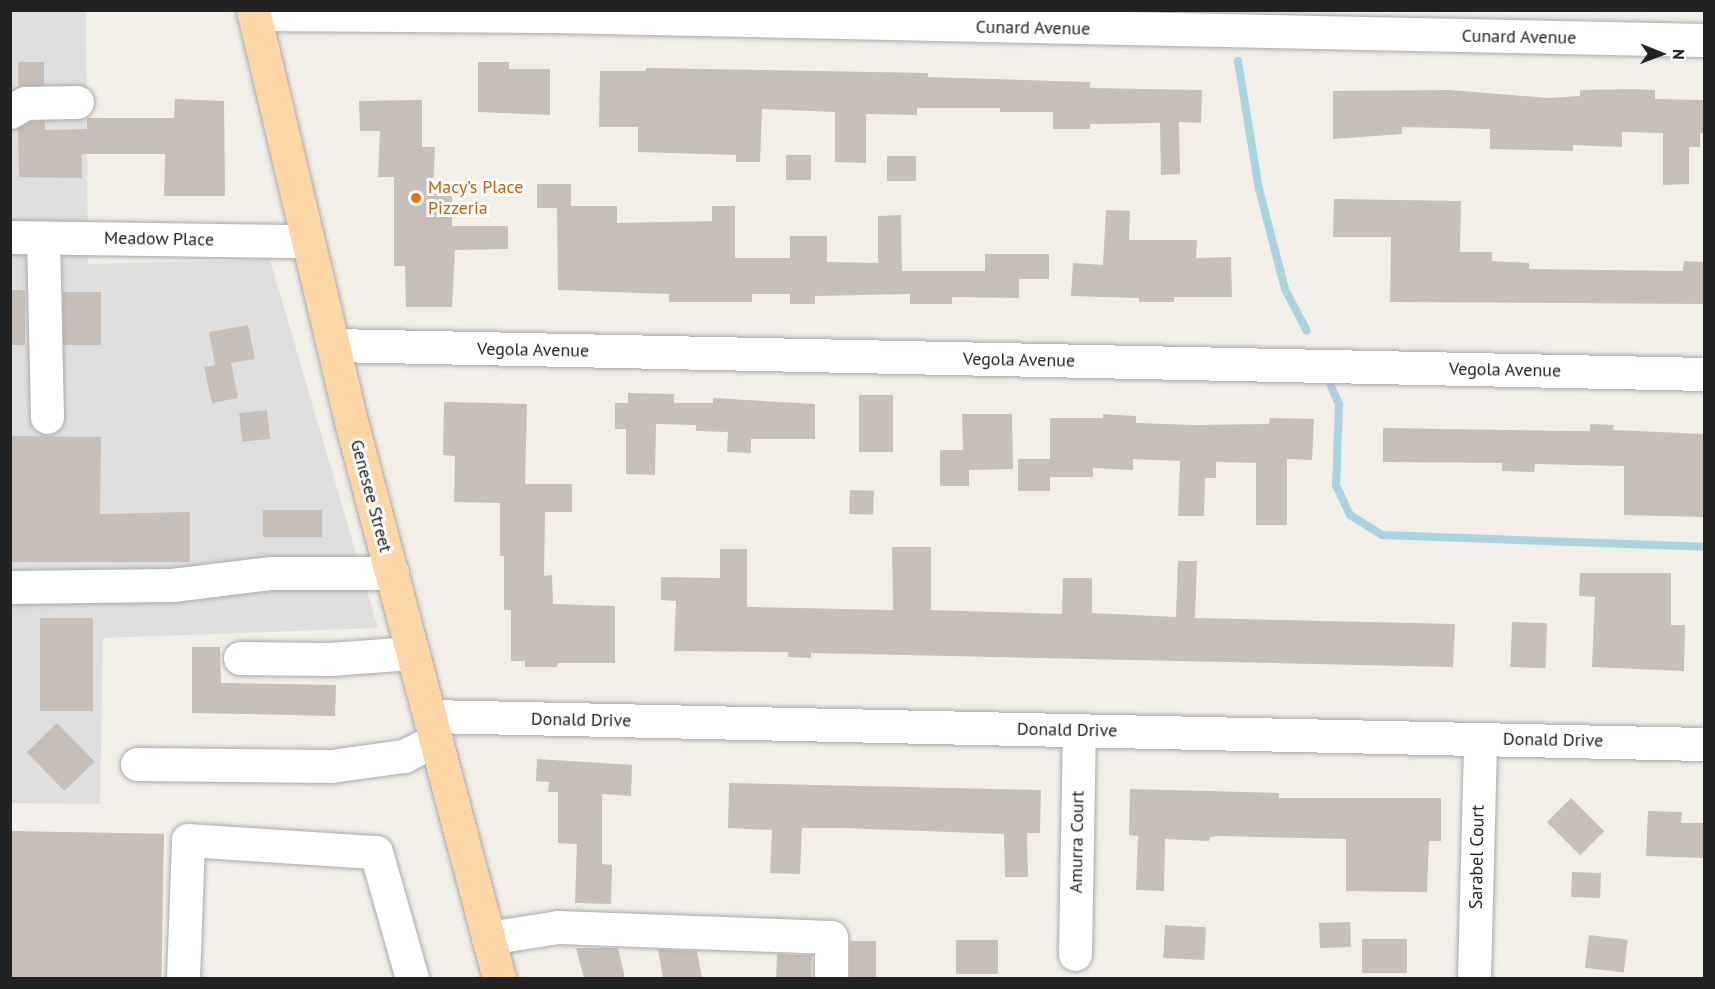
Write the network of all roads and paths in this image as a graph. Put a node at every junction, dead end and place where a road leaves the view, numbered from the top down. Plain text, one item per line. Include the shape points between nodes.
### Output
1 (253, 12) edge
2 (552, 13) edge
3 (1704, 40) edge
4 (77, 102) dead end
5 (10, 112) edge
6 (10, 237) edge
7 (43, 238) junction
8 (307, 241) junction
9 (333, 345) junction
10 (1704, 374) edge
11 (47, 417) dead end
12 (392, 573) junction
13 (10, 587) edge
14 (412, 653) junction
15 (240, 658) dead end
16 (433, 728) junction
17 (1079, 731) junction
18 (1480, 739) junction
19 (1704, 744) edge
20 (137, 764) dead end
21 (488, 938) junction
22 (1075, 954) dead end
23 (1474, 975) dead end
24 (183, 978) edge
25 (412, 978) edge
26 (499, 978) edge
27 (831, 978) edge

1 - 2 street, Cunard Avenue
1 - 8 main road, Genesee Street
2 - 3 street, Cunard Avenue
4 - 5 street via 25,103
6 - 7 street, Meadow Place
7 - 8 street, Meadow Place
7 - 11 street
8 - 9 main road, Genesee Street
9 - 10 street, Vegola Avenue
9 - 12 main road, Genesee Street
12 - 13 street via 271,573 172,585
12 - 14 main road, Genesee Street
14 - 15 street via 330,659
14 - 16 main road, Genesee Street
16 - 17 street, Donald Drive
16 - 20 street via 404,756 331,766
16 - 21 main road, Genesee Street
17 - 18 street, Donald Drive
17 - 22 street, Amurra Court
18 - 19 street, Donald Drive
18 - 23 street, Sarabel Court
21 - 26 main road, Genesee Street
21 - 27 street via 558,927 831,937
24 - 25 street via 188,840 376,852

